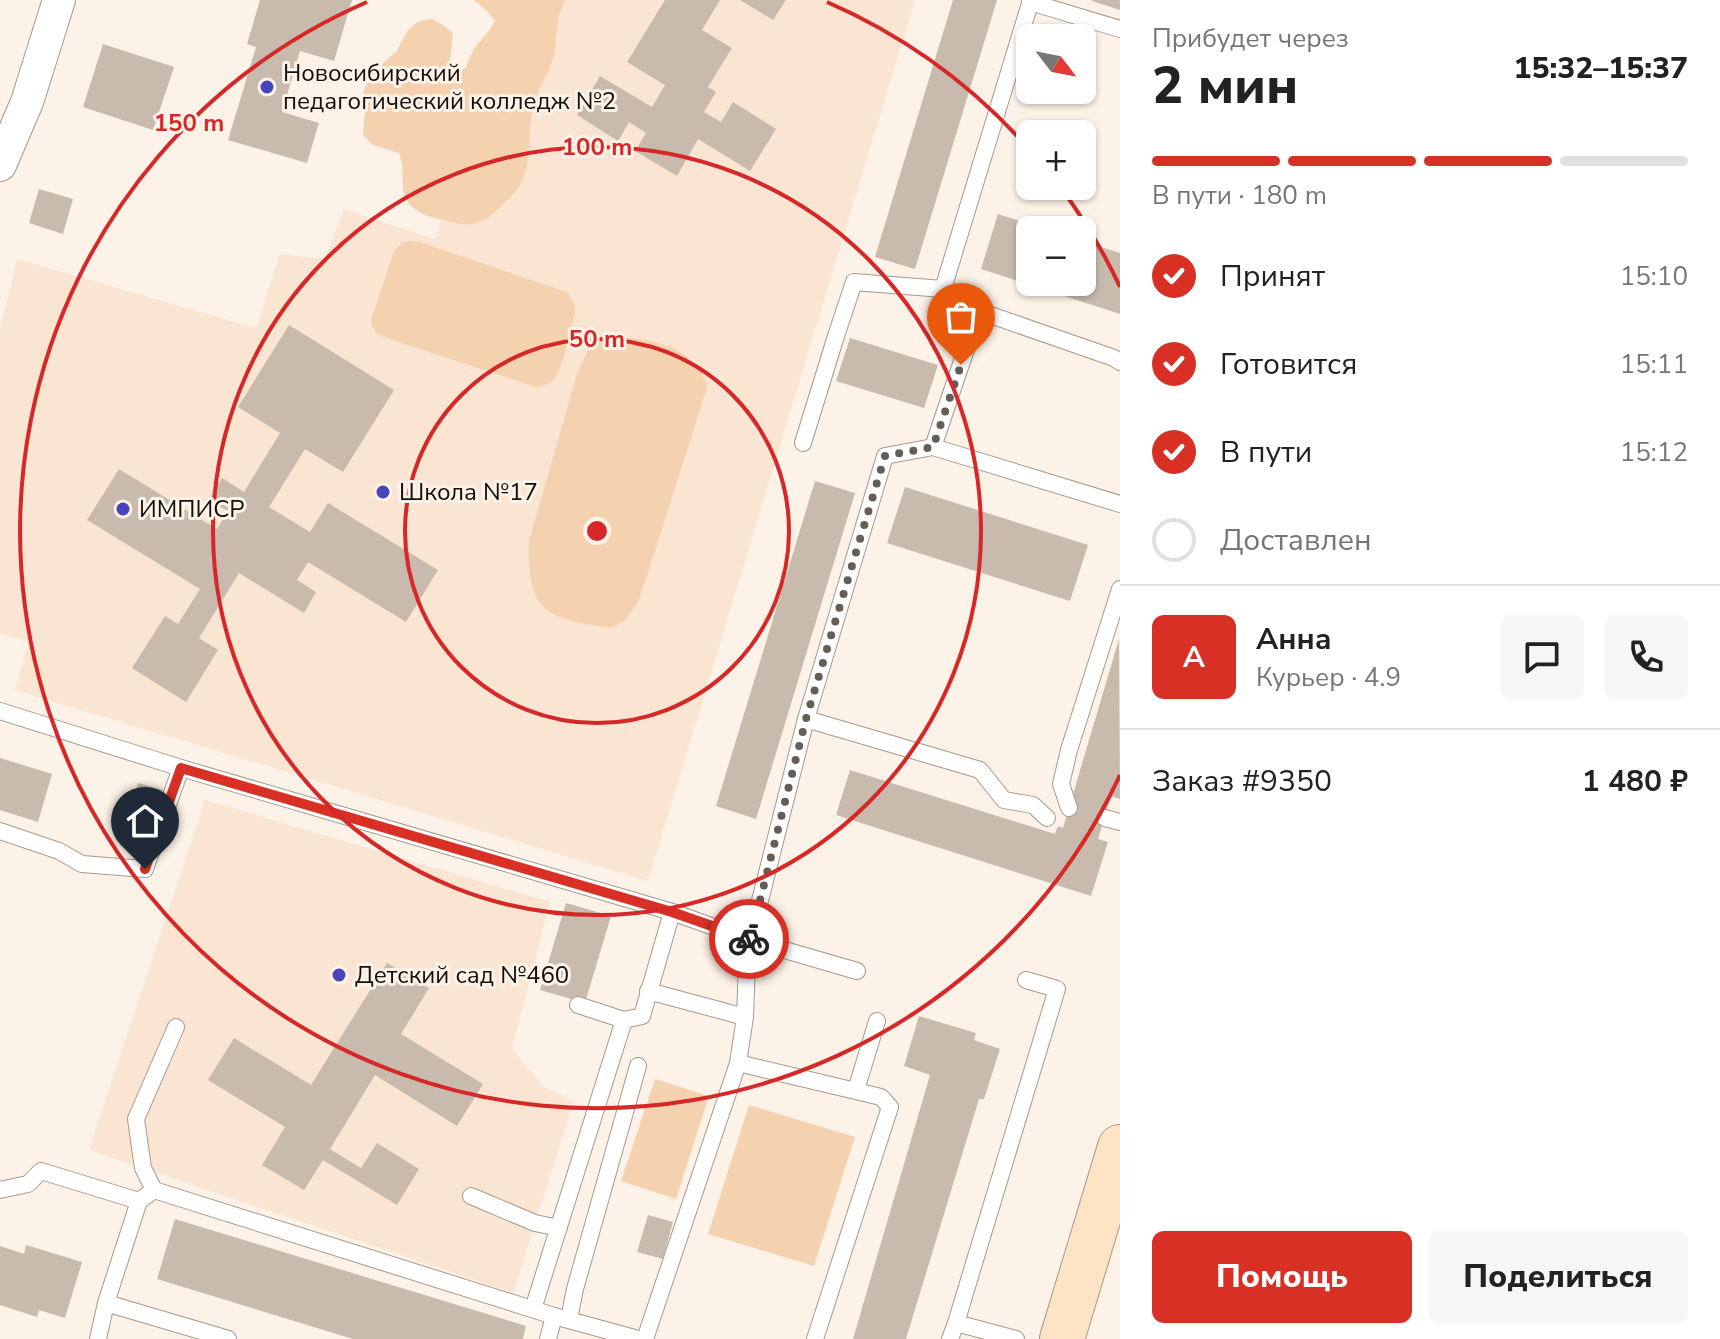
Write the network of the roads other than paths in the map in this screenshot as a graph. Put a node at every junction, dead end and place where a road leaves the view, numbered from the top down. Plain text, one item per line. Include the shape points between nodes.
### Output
1 (59, 0) edge
2 (1030, 1) edge
3 (1120, 29) edge
4 (0, 165) edge
5 (943, 289) junction
6 (979, 311) junction
7 (1120, 362) edge
8 (803, 443) dead end
9 (933, 447) junction
10 (1120, 504) edge
11 (1120, 589) edge
12 (0, 711) edge
13 (806, 719) junction
14 (181, 768) junction
15 (1069, 808) dead end
16 (1047, 818) dead end
17 (0, 831) edge
18 (672, 912) junction
19 (750, 940) junction
20 (857, 971) dead end
21 (1026, 980) dead end
22 (648, 991) junction
23 (578, 1005) dead end
24 (745, 1017) junction
25 (624, 1020) junction
26 (877, 1021) dead end
27 (176, 1027) dead end
28 (738, 1063) junction
29 (638, 1066) dead end
30 (856, 1090) junction
31 (1120, 1147) edge
32 (0, 1190) edge
33 (154, 1190) junction
34 (471, 1196) dead end
35 (139, 1201) junction
36 (559, 1228) junction
37 (106, 1303) junction
38 (533, 1309) junction
39 (561, 1317) junction
40 (953, 1331) edge
41 (98, 1339) edge
42 (228, 1339) edge
43 (548, 1339) edge
44 (638, 1339) edge
45 (645, 1339) edge
46 (815, 1339) edge
47 (1016, 1339) edge
48 (1062, 1339) edge

1 - 4 street via 27,102
2 - 3 lane
2 - 5 lane
5 - 6 lane
5 - 8 lane via 854,282
6 - 7 lane
6 - 9 lane
9 - 10 lane
9 - 13 lane via 885,456
11 - 15 lane via 1061,784
12 - 14 lane
13 - 16 lane via 980,770 1004,800 1033,805
13 - 19 lane
14 - 17 lane via 145,869 82,864
14 - 18 lane
18 - 19 lane
18 - 22 lane
19 - 20 lane
19 - 24 lane
21 - 40 lane via 1057,989
22 - 24 lane
22 - 25 lane via 642,1016
23 - 25 lane
24 - 28 lane
25 - 36 lane
26 - 30 lane
27 - 33 lane via 136,1119 143,1168
28 - 30 lane
28 - 45 lane
29 - 39 lane via 575,1289
30 - 46 lane via 881,1097 890,1107
31 - 48 main road
32 - 35 lane via 28,1184 41,1171
33 - 35 lane
33 - 38 lane
34 - 36 lane
35 - 37 lane
36 - 38 lane
37 - 41 lane
37 - 42 lane
38 - 39 lane
39 - 43 lane
39 - 44 lane
40 - 47 lane

